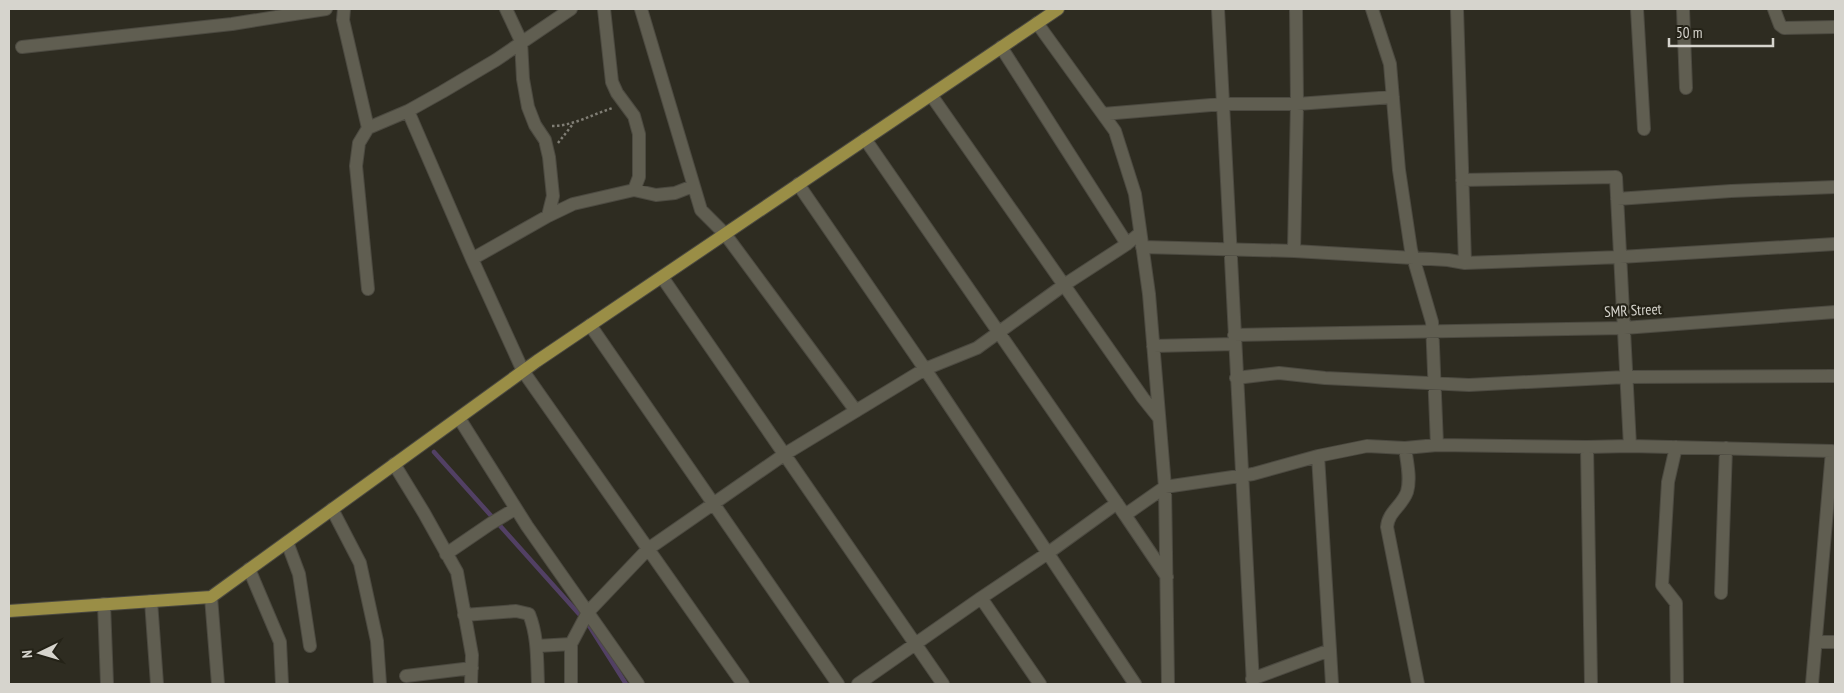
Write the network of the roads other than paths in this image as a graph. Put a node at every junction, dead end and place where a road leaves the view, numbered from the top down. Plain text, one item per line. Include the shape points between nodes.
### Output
1 (326, 9) edge
2 (344, 9) edge
3 (506, 9) edge
4 (570, 9) edge
5 (604, 9) edge
6 (641, 9) edge
7 (1058, 9) edge
8 (1218, 9) edge
9 (1296, 9) edge
10 (1372, 9) edge
11 (1457, 9) edge
12 (1638, 9) edge
13 (1683, 9) edge
14 (1774, 9) edge
15 (1037, 23) junction
16 (1835, 27) edge
17 (521, 41) junction
18 (22, 47) dead end
19 (1001, 47) junction
20 (1686, 88) dead end
21 (931, 95) junction
22 (1393, 97) junction
23 (1223, 104) junction
24 (1297, 104) junction
25 (408, 111) junction
26 (1103, 114) junction
27 (368, 128) junction
28 (1644, 128) dead end
29 (866, 139) junction
30 (1462, 180) junction
31 (798, 184) junction
32 (693, 186) junction
33 (1835, 187) edge
34 (634, 190) junction
35 (1617, 199) junction
36 (548, 216) junction
37 (1140, 233) junction
38 (725, 234) junction
39 (1127, 244) junction
40 (1835, 244) edge
41 (1142, 247) junction
42 (1230, 249) junction
43 (1294, 251) junction
44 (1620, 257) junction
45 (1413, 258) junction
46 (472, 259) junction
47 (1465, 263) junction
48 (662, 277) junction
49 (1064, 285) junction
50 (368, 289) dead end
51 (1835, 312) edge
52 (590, 325) junction
53 (1624, 328) junction
54 (1433, 332) junction
55 (999, 333) junction
56 (1235, 340) junction
57 (1153, 346) junction
58 (925, 369) junction
59 (524, 371) junction
60 (1835, 376) edge
61 (1626, 377) junction
62 (1236, 378) junction
63 (1434, 383) junction
64 (856, 411) junction
65 (459, 418) junction
66 (1159, 418) junction
67 (1437, 446) junction
68 (1630, 446) junction
69 (1676, 446) junction
70 (1587, 447) junction
71 (1405, 448) junction
72 (1726, 448) junction
73 (1833, 450) edge
74 (784, 454) junction
75 (1318, 456) junction
76 (394, 464) junction
77 (1241, 476) junction
78 (1165, 487) junction
79 (1117, 503) junction
80 (714, 504) junction
81 (332, 510) junction
82 (510, 512) junction
83 (1125, 514) junction
84 (287, 542) junction
85 (648, 549) junction
86 (1048, 553) junction
87 (446, 554) junction
88 (249, 569) junction
89 (1166, 577) junction
90 (1721, 594) dead end
91 (211, 597) junction
92 (981, 598) junction
93 (151, 601) junction
94 (104, 604) junction
95 (9, 611) edge
96 (588, 612) junction
97 (464, 615) junction
98 (1816, 642) junction
99 (1835, 642) edge
100 (571, 644) junction
101 (916, 645) junction
102 (310, 646) dead end
103 (537, 646) junction
104 (1330, 650) junction
105 (472, 668) junction
106 (406, 676) dead end
107 (1252, 681) edge
108 (107, 684) edge
109 (157, 684) edge
110 (218, 684) edge
111 (282, 684) edge
112 (380, 684) edge
113 (471, 684) edge
114 (538, 684) edge
115 (571, 684) edge
116 (638, 684) edge
117 (743, 684) edge
118 (838, 684) edge
119 (858, 684) edge
120 (943, 684) edge
121 (1040, 684) edge
122 (1135, 684) edge
123 (1168, 684) edge
124 (1332, 684) edge
125 (1418, 684) edge
126 (1591, 684) edge
127 (1676, 684) edge
128 (1812, 684) edge

1 - 18 street via 232,24
2 - 27 street via 343,20
3 - 17 street
4 - 17 street
5 - 34 street via 612,82 634,116 639,134 639,177
6 - 32 street
7 - 15 main road
8 - 23 street
9 - 24 street
10 - 22 street via 1390,64
11 - 30 street
12 - 28 street
13 - 20 street
14 - 16 street via 1784,28
15 - 19 main road
15 - 26 street
17 - 25 street via 496,60
17 - 36 street via 528,107 548,152 553,196
19 - 21 main road
19 - 39 street
21 - 29 main road
21 - 49 street
22 - 24 street
22 - 45 street via 1399,170
23 - 24 street
23 - 26 street
23 - 42 street
24 - 43 street
25 - 27 street
25 - 46 street
26 - 37 street via 1115,131 1135,194
27 - 50 street via 359,143 356,166
29 - 31 main road
29 - 55 street
30 - 35 street via 1616,177
30 - 47 street
31 - 38 main road
31 - 58 street
32 - 34 street via 675,193 656,195
32 - 38 street via 701,210
33 - 35 street
34 - 36 street via 573,204
35 - 44 street
36 - 46 street
37 - 39 street
37 - 41 street
38 - 48 main road
38 - 64 street
39 - 49 street
40 - 44 street
41 - 42 street
41 - 57 street
42 - 43 street
42 - 56 street
43 - 45 street
44 - 47 street
44 - 53 street
45 - 47 street
45 - 54 street
46 - 59 street
48 - 52 main road
48 - 74 street
49 - 55 street
49 - 66 street
51 - 53 street, SMR Street
52 - 59 main road
52 - 80 street
53 - 54 street, SMR Street
53 - 61 street
54 - 56 street, SMR Street
54 - 63 street
55 - 58 street via 977,348
55 - 79 street
56 - 57 street, SMR Street
56 - 62 street
57 - 66 street
58 - 64 street
58 - 86 street
59 - 65 main road
59 - 85 street
60 - 61 street
61 - 63 street via 1468,385
61 - 68 street
62 - 63 street via 1279,373
62 - 77 street
63 - 67 street
64 - 74 street
65 - 76 main road
65 - 82 street
66 - 78 street
67 - 70 street
67 - 71 street
68 - 69 street
68 - 70 street
69 - 72 street
69 - 127 street via 1668,482 1662,586 1676,603
70 - 126 street
71 - 75 street via 1367,446
71 - 125 street via 1406,492 1391,514 1387,527
72 - 73 street
72 - 90 street
73 - 98 street
74 - 80 street
74 - 101 street
75 - 77 street
75 - 104 street
76 - 81 main road
76 - 87 street
77 - 78 street
77 - 107 street
78 - 83 street
78 - 89 street
79 - 83 street
79 - 86 street
80 - 85 street
80 - 118 street
81 - 84 main road
81 - 112 street via 360,562 377,640
82 - 87 street
82 - 96 street
83 - 89 street
84 - 88 main road
84 - 102 street via 299,574
85 - 96 street
85 - 117 street
86 - 92 street
86 - 122 street
87 - 97 street via 456,572
88 - 91 main road
88 - 111 street via 280,642
89 - 123 street
91 - 93 main road
91 - 110 street
92 - 101 street
92 - 121 street
93 - 94 main road
93 - 109 street
94 - 95 main road
94 - 108 street
96 - 100 street
96 - 116 street
97 - 103 street via 525,612 532,622
97 - 105 street
98 - 99 street
98 - 128 street
100 - 103 street
100 - 115 street
101 - 119 street
101 - 120 street
103 - 114 street
104 - 107 street
104 - 124 street
105 - 106 street
105 - 113 street

